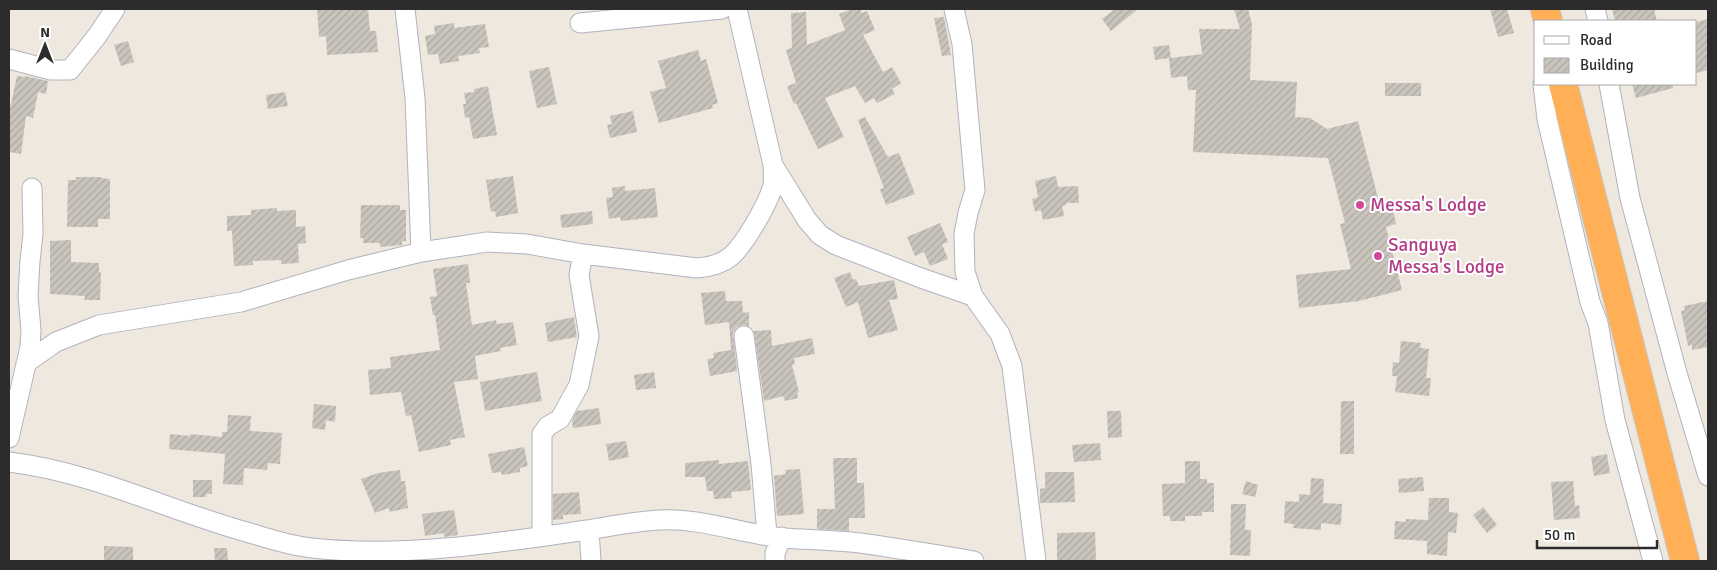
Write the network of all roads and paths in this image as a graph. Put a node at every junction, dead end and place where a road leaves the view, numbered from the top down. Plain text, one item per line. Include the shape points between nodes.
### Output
1 (115, 9) edge
2 (405, 9) edge
3 (722, 9) edge
4 (737, 9) edge
5 (954, 9) edge
6 (580, 23) dead end
7 (9, 59) edge
8 (1542, 85) edge
9 (1564, 85) edge
10 (1609, 85) edge
11 (773, 165) junction
12 (32, 188) dead end
13 (421, 252) junction
14 (583, 254) junction
15 (973, 296) junction
16 (744, 336) dead end
17 (26, 363) junction
18 (9, 438) edge
19 (9, 462) edge
20 (1708, 476) edge
21 (589, 530) junction
22 (542, 536) junction
23 (774, 536) junction
24 (409, 551) junction
25 (371, 561) edge
26 (591, 561) edge
27 (775, 561) edge
28 (974, 561) edge
29 (1036, 561) edge
30 (1654, 561) edge
31 (1686, 561) edge

1 - 7 street via 70,70 51,70
2 - 13 street via 415,98
3 - 6 street
4 - 11 street
5 - 15 street via 962,44 975,190 964,234 965,272
8 - 30 street via 1546,119 1590,302 1598,323 1615,420
9 - 31 highway
10 - 20 street via 1630,198
11 - 14 street via 773,184 766,203 739,248 729,258 711,267
11 - 15 street via 820,235 836,245
12 - 17 street via 34,234 28,296 31,330
13 - 14 street via 509,242
13 - 17 street via 241,302 99,325 56,342
14 - 22 street via 579,275 589,336 579,385 560,419 542,434
15 - 29 street via 1000,334 1012,366
16 - 23 street
17 - 18 street
19 - 24 street via 101,483 211,523 287,544 343,550
21 - 22 street
21 - 23 street via 663,520 688,521
21 - 26 street
22 - 24 street
23 - 27 street
23 - 28 street via 866,544
24 - 25 street

